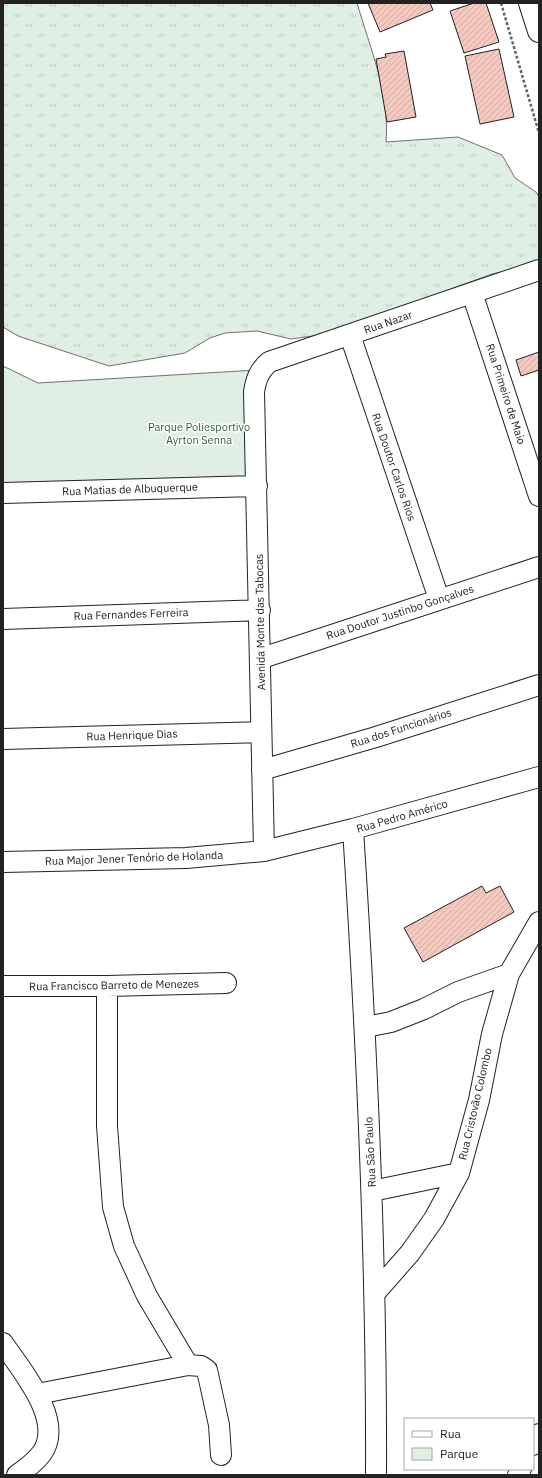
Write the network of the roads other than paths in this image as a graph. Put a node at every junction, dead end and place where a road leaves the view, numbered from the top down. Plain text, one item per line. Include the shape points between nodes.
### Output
1 (530, 3) edge
2 (539, 31) edge
3 (539, 270) edge
4 (472, 293) junction
5 (350, 335) junction
6 (254, 392) joint
7 (257, 486) junction
8 (3, 493) edge
9 (539, 496) edge
10 (539, 566) edge
11 (439, 600) junction
12 (260, 610) junction
13 (3, 619) edge
14 (262, 658) junction
15 (539, 685) edge
16 (261, 732) junction
17 (3, 739) edge
18 (262, 770) junction
19 (539, 777) edge
20 (353, 830) junction
21 (264, 851) junction
22 (3, 862) edge
23 (539, 922) edge
24 (509, 974) junction
25 (226, 983) dead end
26 (3, 986) edge
27 (107, 986) junction
28 (366, 1027) junction
29 (459, 1173) junction
30 (372, 1191) junction
31 (375, 1293) junction
32 (3, 1344) edge
33 (188, 1364) junction
34 (37, 1394) junction
35 (539, 1434) edge
36 (534, 1443) edge
37 (221, 1455) dead end
38 (17, 1475) edge
39 (376, 1475) edge

1 - 2 highway
3 - 4 street, Rua Nazar
4 - 5 street, Rua Nazar
4 - 9 street, Rua Primeiro de Maio
5 - 6 street, Rua Nazar via 269,362 256,379
5 - 11 street, Rua Doutor Carlos Rios
6 - 7 street, Avenida Monte das Tabocas
7 - 8 street, Rua Matias de Albuquerque
7 - 12 street, Avenida Monte das Tabocas
10 - 11 street, Rua Doutor Justinbo Gonçalves
11 - 14 street, Rua Doutor Justinbo Gonçalves
12 - 13 street, Rua Fernandes Ferreira
12 - 14 street, Avenida Monte das Tabocas
14 - 16 street, Avenida Monte das Tabocas
15 - 18 street, Rua dos Funcionários
16 - 17 street, Rua Henrique Dias
16 - 18 street, Avenida Monte das Tabocas
18 - 21 street, Avenida Monte das Tabocas
19 - 20 street, Rua Pedro Américo
20 - 21 street, Rua Pedro Américo
20 - 28 street, Rua São Paulo
21 - 22 street, Rua Major Jener Tenório de Holanda via 186,858
23 - 24 street, Rua Cristovão Colombo
24 - 28 street via 458,992 391,1022
24 - 29 street, Rua Cristovão Colombo
25 - 27 street, Rua Francisco Barreto de Menezes
26 - 27 street, Rua Francisco Barreto de Menezes
27 - 33 street via 107,1126 113,1207 124,1246 147,1296
28 - 30 street, Rua São Paulo
29 - 30 street
29 - 31 street, Rua Cristovão Colombo via 434,1219 410,1253
30 - 31 street, Rua São Paulo
31 - 39 street, Rua São Paulo
32 - 34 street
33 - 34 street
33 - 37 street via 201,1366 207,1370 215,1399
34 - 38 street via 48,1422 48,1437 43,1452
35 - 36 street

